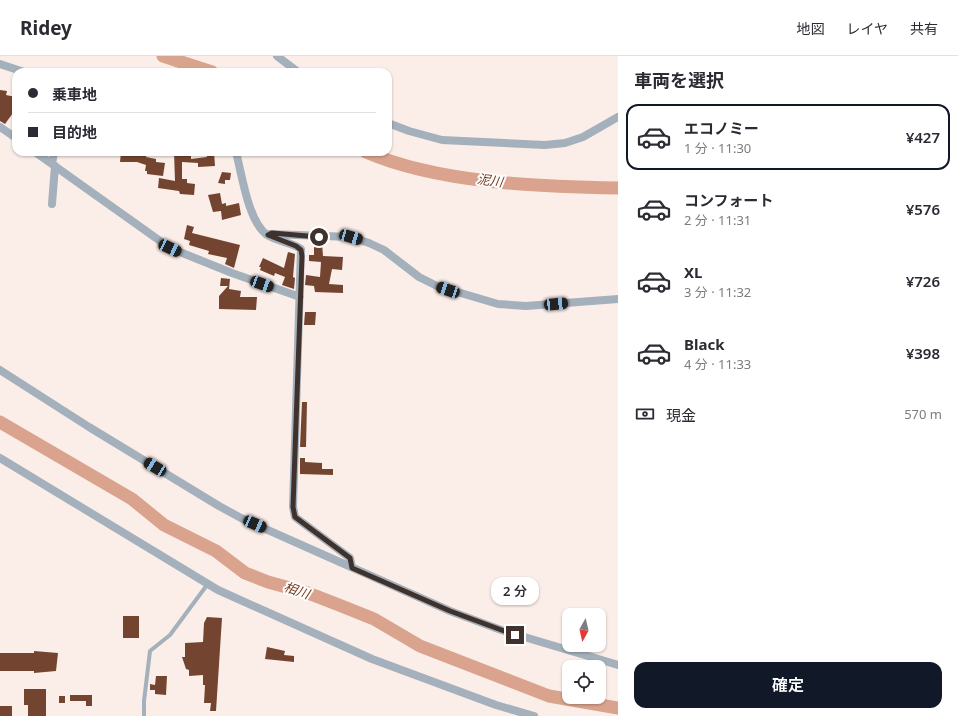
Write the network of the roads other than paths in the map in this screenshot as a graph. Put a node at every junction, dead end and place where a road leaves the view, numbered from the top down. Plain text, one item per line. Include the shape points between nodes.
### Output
1 (277, 56) edge
2 (0, 64) edge
3 (12, 68) edge
4 (293, 68) edge
5 (618, 117) edge
6 (392, 125) edge
7 (0, 127) edge
8 (12, 135) edge
9 (41, 156) edge
10 (54, 156) edge
11 (237, 156) edge
12 (243, 156) edge
13 (53, 165) junction
14 (241, 172) junction
15 (52, 204) dead end
16 (268, 235) junction
17 (300, 297) junction
18 (618, 298) edge
19 (0, 370) edge
20 (0, 458) edge
21 (352, 568) junction
22 (208, 585) junction
23 (618, 665) edge
24 (144, 716) edge
25 (534, 716) edge

1 - 4 street
2 - 3 street
5 - 6 street via 583,137 565,143 545,145 442,140
7 - 8 street
9 - 13 street
10 - 13 street
11 - 14 street
12 - 14 street
13 - 15 street
13 - 17 street via 170,248
14 - 16 street via 253,216 259,227
16 - 17 street via 301,250
16 - 18 street via 272,233 351,237 384,250 419,277 437,286 498,304 526,306
17 - 21 street via 293,507 295,517 350,558
19 - 21 street via 219,506
20 - 22 street
21 - 23 street via 500,630
22 - 24 lane via 170,635 150,651
22 - 25 street via 372,660 496,705

